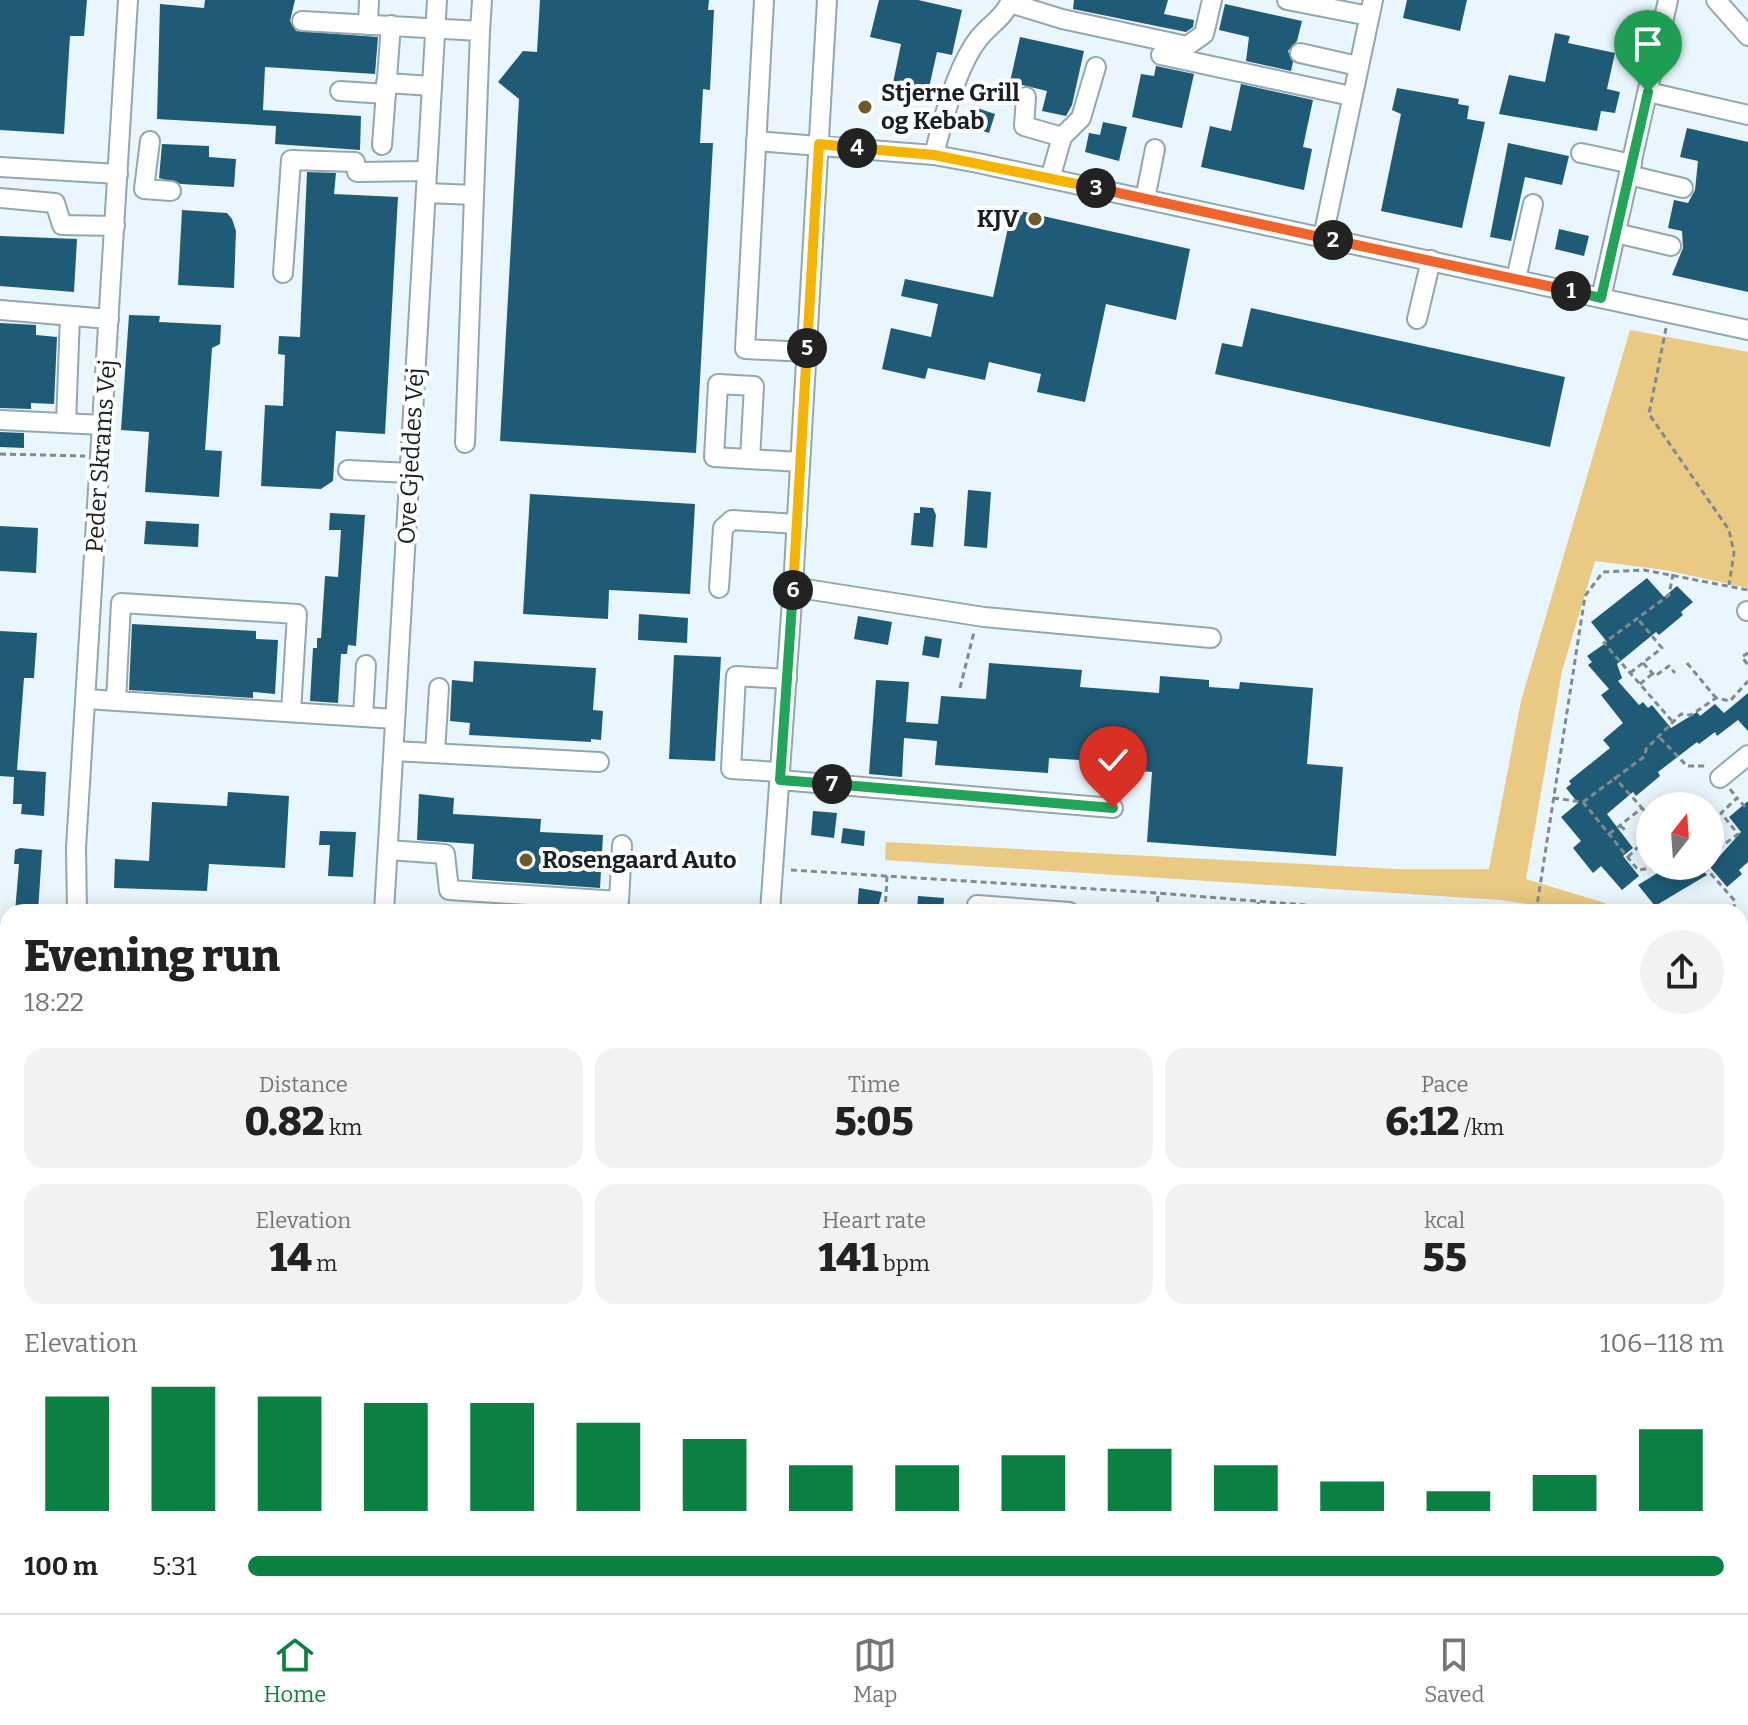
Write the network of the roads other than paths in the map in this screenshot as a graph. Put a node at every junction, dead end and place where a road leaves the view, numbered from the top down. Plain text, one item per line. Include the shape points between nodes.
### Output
1 (128, 0) edge
2 (369, 0) edge
3 (437, 0) edge
4 (482, 0) edge
5 (764, 0) edge
6 (827, 0) edge
7 (1212, 0) edge
8 (1287, 0) edge
9 (1668, 0) edge
10 (1716, 0) edge
11 (1010, 2) edge
12 (1371, 8) edge
13 (302, 21) dead end
14 (368, 25) junction
15 (391, 25) junction
16 (436, 28) junction
17 (480, 31) junction
18 (1748, 36) edge
19 (1300, 53) dead end
20 (1161, 55) dead end
21 (1358, 66) junction
22 (1096, 67) dead end
23 (432, 86) junction
24 (386, 88) junction
25 (340, 91) dead end
26 (1648, 92) junction
27 (1351, 96) junction
28 (1026, 97) dead end
29 (1748, 115) edge
30 (1062, 137) junction
31 (150, 141) dead end
32 (756, 141) junction
33 (819, 144) junction
34 (382, 145) dead end
35 (1155, 149) dead end
36 (1581, 153) dead end
37 (934, 155) junction
38 (0, 167) edge
39 (147, 168) junction
40 (1630, 169) junction
41 (118, 171) junction
42 (427, 171) junction
43 (1050, 179) junction
44 (1683, 188) dead end
45 (171, 191) dead end
46 (426, 193) junction
47 (474, 195) junction
48 (0, 198) edge
49 (1145, 199) junction
50 (1533, 204) dead end
51 (115, 226) junction
52 (1616, 233) junction
53 (1323, 237) junction
54 (1671, 246) dead end
55 (1431, 260) junction
56 (283, 273) dead end
57 (1516, 279) junction
58 (1601, 298) junction
59 (0, 310) edge
60 (70, 316) junction
61 (109, 319) junction
62 (1417, 319) dead end
63 (1748, 330) edge
64 (807, 352) junction
65 (0, 420) edge
66 (66, 423) junction
67 (103, 425) junction
68 (465, 443) dead end
69 (750, 459) dead end
70 (800, 462) junction
71 (348, 470) dead end
72 (410, 473) junction
73 (797, 524) junction
74 (793, 587) junction
75 (719, 588) dead end
76 (1211, 638) dead end
77 (366, 665) dead end
78 (787, 679) junction
79 (439, 688) dead end
80 (86, 699) junction
81 (116, 701) junction
82 (291, 712) junction
83 (363, 716) junction
84 (395, 719) junction
85 (394, 751) junction
86 (435, 753) junction
87 (1748, 755) edge
88 (599, 762) dead end
89 (780, 776) junction
90 (1720, 778) road end
91 (1113, 808) dead end
92 (622, 845) dead end
93 (388, 850) junction
94 (77, 904) edge
95 (385, 904) edge
96 (770, 904) edge

1 - 41 street, Peder Skrams Vej
2 - 14 street
3 - 16 street, Ove Gjeddes Vej
4 - 17 street
5 - 32 street
6 - 33 street
7 - 11 street via 1204,34 1187,46
8 - 12 street
9 - 26 street
10 - 18 street
11 - 37 street via 978,39 944,113
12 - 21 street
13 - 14 street
14 - 15 street
15 - 16 street
15 - 24 street
16 - 17 street
16 - 23 street, Ove Gjeddes Vej
17 - 47 street
19 - 21 street
20 - 27 street
21 - 27 street
22 - 30 street via 1081,118
23 - 24 street
23 - 42 street, Ove Gjeddes Vej
24 - 25 street
24 - 34 street
26 - 29 street
26 - 40 street
27 - 53 street
28 - 30 street via 1024,126
30 - 43 street
31 - 39 street
32 - 33 street
32 - 64 street via 745,349
33 - 37 street
33 - 64 street
35 - 49 street
36 - 40 street
37 - 43 street
38 - 41 street
39 - 41 street
39 - 45 street via 144,189
40 - 44 street
40 - 52 street
41 - 51 street, Peder Skrams Vej
42 - 46 street, Ove Gjeddes Vej
42 - 56 street via 357,172 355,162 291,160
43 - 49 street
46 - 47 street
46 - 72 street, Ove Gjeddes Vej
47 - 68 street
48 - 51 street via 55,203 62,225
49 - 53 street
50 - 57 street
51 - 61 street, Peder Skrams Vej
52 - 54 street
52 - 58 street
53 - 55 street
55 - 57 street
55 - 62 street
57 - 58 street
58 - 63 street
59 - 60 street
60 - 61 street
60 - 66 street
61 - 67 street, Peder Skrams Vej
64 - 70 street
65 - 66 street
66 - 67 street
67 - 80 street, Peder Skrams Vej
69 - 70 street
70 - 73 street
71 - 72 street
72 - 84 street, Ove Gjeddes Vej
73 - 74 street
73 - 75 street via 732,520 723,528
74 - 76 street via 978,616
74 - 78 street
77 - 83 street
78 - 89 street
78 - 89 street via 736,676 731,769
79 - 86 street
80 - 81 street
80 - 94 street, Peder Skrams Vej
81 - 82 street
81 - 82 street via 121,603 283,613 297,614
82 - 83 street
83 - 84 street
84 - 85 street, Ove Gjeddes Vej
85 - 86 street
85 - 93 street, Ove Gjeddes Vej
86 - 88 street
87 - 90 street
89 - 91 street
89 - 96 street
92 - 93 street via 619,901 449,890 445,854
93 - 95 street, Ove Gjeddes Vej

